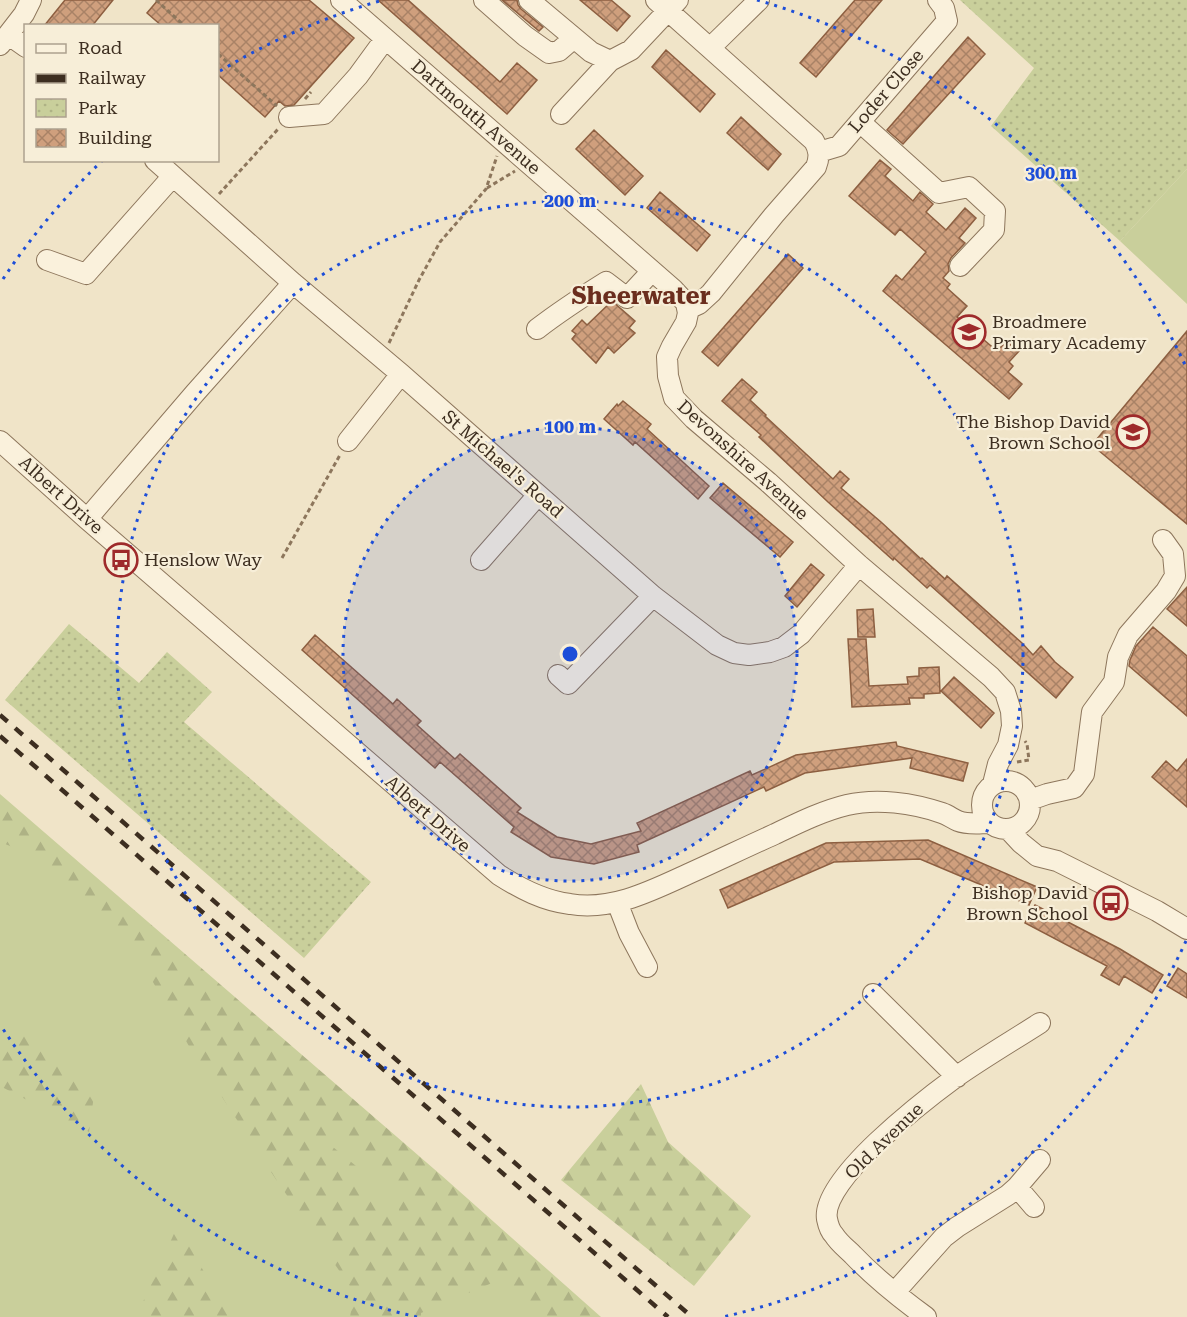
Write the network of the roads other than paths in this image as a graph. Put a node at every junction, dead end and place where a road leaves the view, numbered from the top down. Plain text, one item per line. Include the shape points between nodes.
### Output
1 (31, 0) edge
2 (341, 0) edge
3 (484, 0) edge
4 (530, 0) edge
5 (759, 0) edge
6 (938, 0) edge
7 (668, 4) edge
8 (574, 38) junction
9 (385, 39) junction
10 (4, 40) edge
11 (24, 46) edge
12 (710, 48) junction
13 (610, 61) junction
14 (561, 114) dead end
15 (289, 117) road end
16 (860, 122) junction
17 (819, 152) junction
18 (157, 162) edge
19 (173, 176) junction
20 (47, 260) dead end
21 (960, 266) dead end
22 (652, 271) junction
23 (293, 283) junction
24 (688, 309) junction
25 (537, 329) dead end
26 (401, 375) junction
27 (0, 441) edge
28 (348, 441) road end
29 (538, 495) junction
30 (87, 519) junction
31 (1163, 540) dead end
32 (481, 561) dead end
33 (860, 566) junction
34 (653, 596) junction
35 (558, 675) dead end
36 (1002, 783) junction
37 (1030, 800) junction
38 (982, 803) junction
39 (945, 814) junction
40 (1007, 825) junction
41 (617, 902) junction
42 (1187, 929) edge
43 (647, 967) dead end
44 (873, 994) dead end
45 (1040, 1023) dead end
46 (957, 1077) junction
47 (1040, 1160) dead end
48 (1017, 1187) junction
49 (1034, 1207) dead end
50 (895, 1292) junction
51 (926, 1317) edge

1 - 10 street
2 - 9 street, Dartmouth Avenue
3 - 8 street via 549,53 560,51
4 - 8 street
5 - 12 street
6 - 16 street, Loder Close via 947,21
7 - 12 street
7 - 13 street via 631,50
8 - 13 street
9 - 15 street via 324,114
9 - 22 street, Dartmouth Avenue
10 - 11 street
12 - 17 street via 814,141
13 - 14 street
16 - 17 street, Loder Close via 839,146
16 - 21 street via 939,193 969,187 995,211 994,230
17 - 24 street via 816,167 711,293
18 - 19 street, St Michael's Road
19 - 20 street via 86,274
19 - 23 street, St Michael's Road
22 - 24 street, Dartmouth Avenue via 679,295
22 - 25 street via 627,298 606,282
23 - 26 street, St Michael's Road
23 - 30 street
24 - 33 street, Devonshire Avenue via 686,322 667,357 674,398
26 - 28 street
26 - 29 street, St Michael's Road
27 - 30 street, Albert Drive
29 - 32 street
29 - 34 street, St Michael's Road
30 - 41 street, Albert Drive via 499,875 553,901 573,905
31 - 37 street via 1173,554 1175,576 1128,635 1118,657 1114,682 1092,712 1084,774 1074,788
33 - 34 street, St Michael's Road via 795,640 761,654 734,653 717,645
33 - 36 street, Devonshire Avenue via 1005,692 1012,726 998,764
34 - 35 street via 568,684
36 - 37 street via 1020,785
36 - 38 street via 985,792
37 - 40 street via 1027,816
38 - 39 street
38 - 40 street via 983,814
39 - 40 street, Albert Drive via 968,823
39 - 41 street, Albert Drive via 885,802 846,805
40 - 42 street via 1031,836 1057,861
41 - 43 street
44 - 46 street
45 - 46 street, Old Avenue
46 - 50 street, Old Avenue via 906,1116 855,1164 827,1206 834,1236
47 - 48 street
48 - 49 street
48 - 50 street via 944,1237
50 - 51 street, Old Avenue

